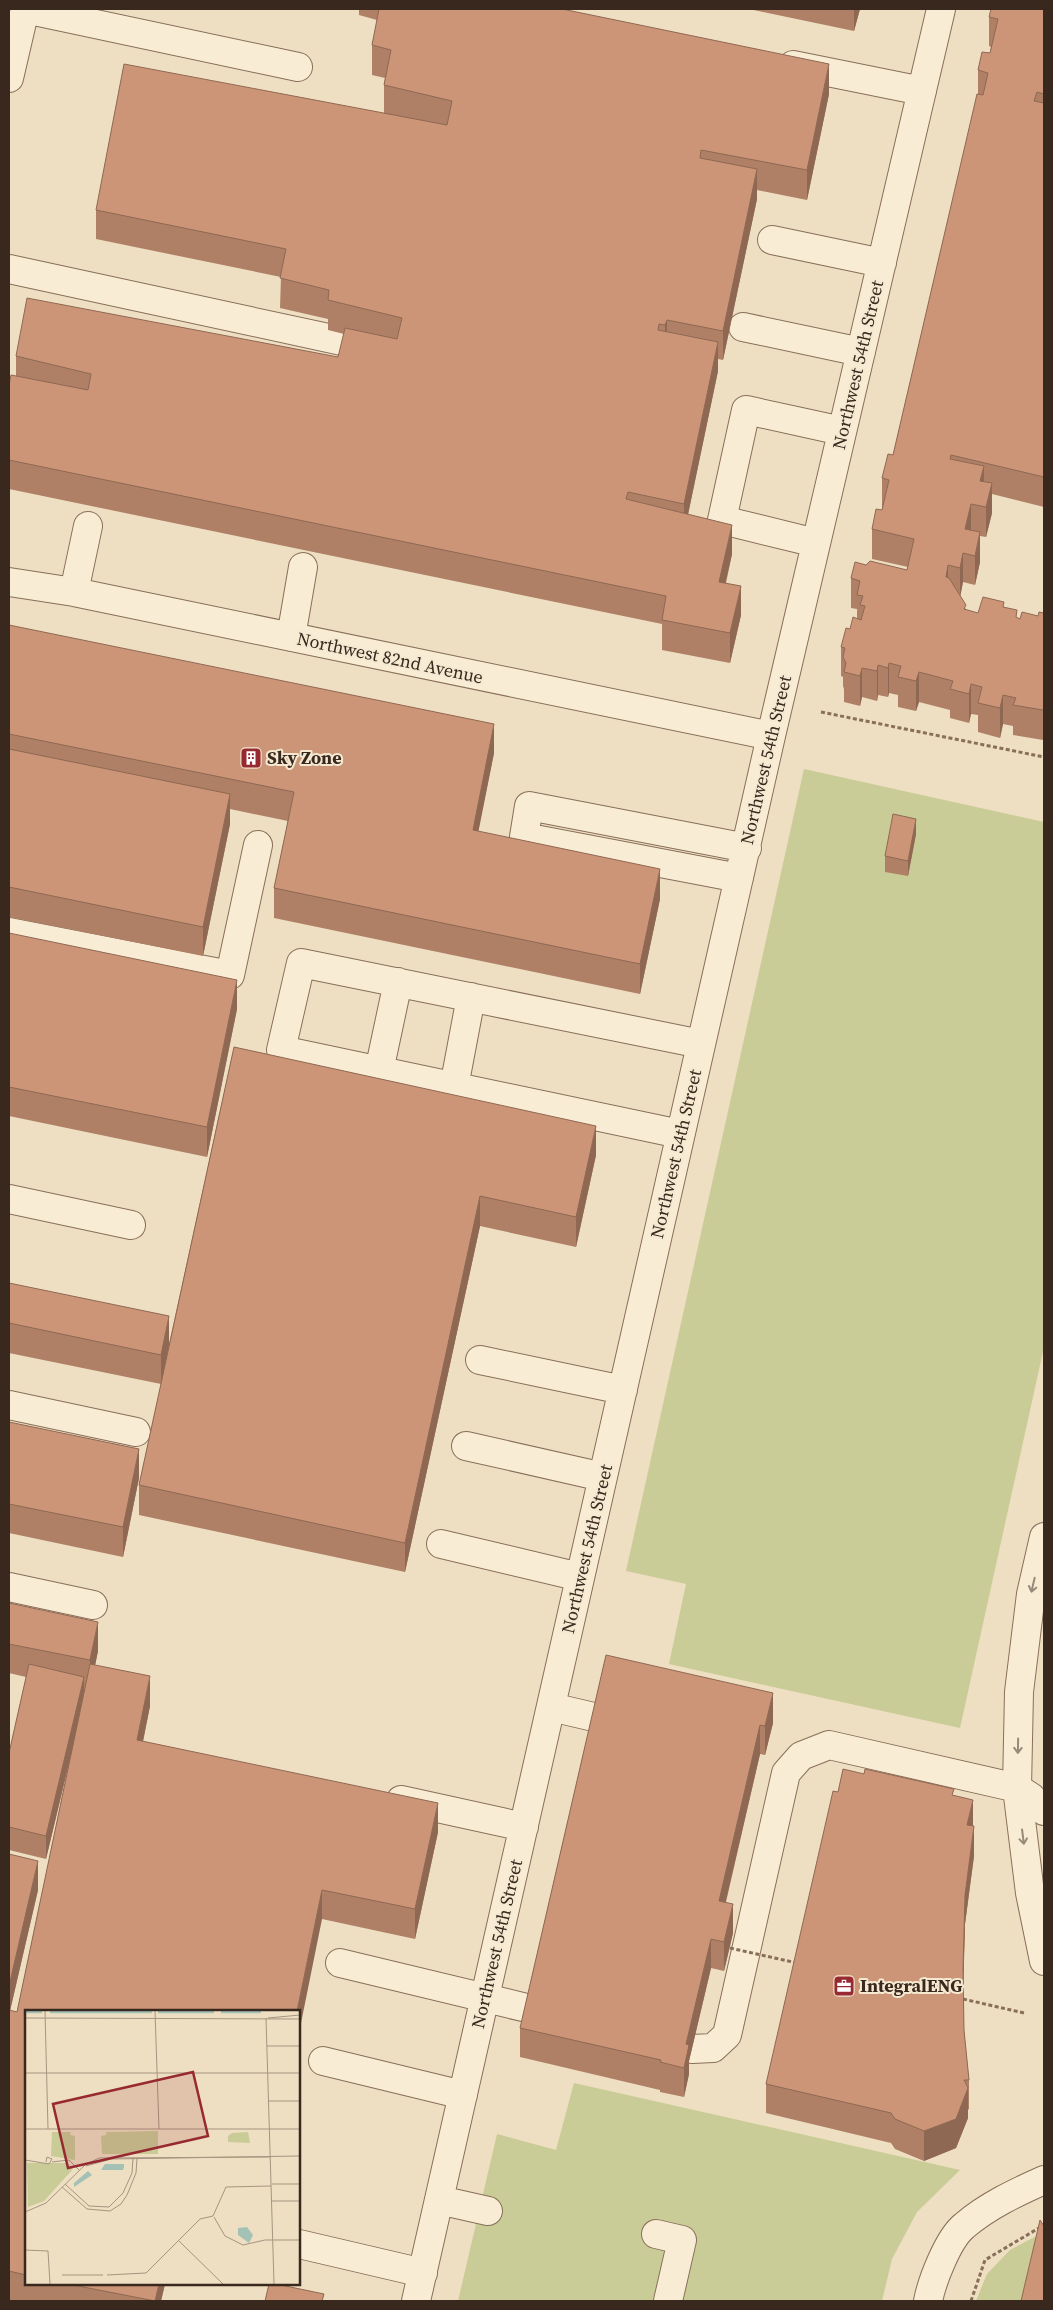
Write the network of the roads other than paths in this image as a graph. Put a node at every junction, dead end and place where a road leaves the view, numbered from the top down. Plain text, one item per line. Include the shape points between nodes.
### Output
1 (25, 9) edge
2 (941, 9) edge
3 (768, 60) edge
4 (298, 67) dead end
5 (9, 78) edge
6 (922, 91) junction
7 (772, 240) dead end
8 (882, 263) junction
9 (9, 269) edge
10 (743, 327) dead end
11 (342, 341) edge
12 (861, 352) junction
13 (842, 431) junction
14 (88, 526) dead end
15 (816, 544) junction
16 (303, 566) dead end
17 (9, 582) edge
18 (74, 592) junction
19 (291, 637) junction
20 (771, 736) junction
21 (258, 845) dead end
22 (747, 848) junction
23 (739, 878) junction
24 (9, 932) edge
25 (398, 982) junction
26 (471, 998) junction
27 (701, 1044) junction
28 (379, 1071) junction
29 (454, 1087) junction
30 (680, 1134) junction
31 (9, 1199) edge
32 (132, 1225) dead end
33 (480, 1360) dead end
34 (623, 1390) junction
35 (9, 1405) edge
36 (136, 1432) dead end
37 (466, 1446) dead end
38 (603, 1477) junction
39 (1044, 1537) edge
40 (441, 1544) dead end
41 (580, 1577) junction
42 (9, 1587) edge
43 (94, 1605) dead end
44 (551, 1707) junction
45 (598, 1718) edge
46 (1017, 1788) junction
47 (380, 1796) edge
48 (1044, 1811) edge
49 (524, 1827) junction
50 (1044, 1961) edge
51 (340, 1963) dead end
52 (485, 1998) junction
53 (531, 2009) edge
54 (692, 2049) edge
55 (323, 2061) dead end
56 (463, 2095) junction
57 (1044, 2180) edge
58 (439, 2200) junction
59 (488, 2211) dead end
60 (656, 2234) dead end
61 (300, 2244) edge
62 (422, 2273) junction
63 (416, 2301) edge
64 (668, 2301) edge
65 (928, 2301) edge

1 - 4 street
1 - 5 street
2 - 6 street, Northwest 54th Street
3 - 6 street
6 - 8 street, Northwest 54th Street
7 - 8 street
8 - 12 street, Northwest 54th Street
9 - 11 street
10 - 12 street
12 - 13 street, Northwest 54th Street
13 - 15 street, Northwest 54th Street
13 - 15 street via 746,410 722,520
14 - 18 street
15 - 20 street, Northwest 54th Street
16 - 19 street
17 - 18 street, Northwest 82nd Avenue
18 - 19 street, Northwest 82nd Avenue
19 - 20 street, Northwest 82nd Avenue
20 - 22 street, Northwest 54th Street
21 - 24 street via 230,976
22 - 23 street, Northwest 54th Street
22 - 23 street via 528,806 524,837
23 - 27 street, Northwest 54th Street
25 - 26 street
25 - 28 street
25 - 28 street via 302,963 281,1050
26 - 27 street
26 - 29 street
27 - 30 street, Northwest 54th Street
28 - 29 street
29 - 30 street
30 - 34 street, Northwest 54th Street
31 - 32 street
33 - 34 street
34 - 38 street, Northwest 54th Street
35 - 36 street
37 - 38 street
38 - 41 street, Northwest 54th Street
39 -> 46 street via 1031,1594 1019,1692
40 - 41 street
41 - 44 street, Northwest 54th Street
42 - 43 street
44 - 45 street
44 - 49 street, Northwest 54th Street
46 - 48 street
46 -> 50 street via 1030,1893
46 - 54 street via 829,1744 801,1756 786,1773 727,2035 713,2048
47 - 49 street
49 - 52 street, Northwest 54th Street
51 - 52 street
52 - 53 street
52 - 56 street, Northwest 54th Street
55 - 56 street
56 - 58 street, Northwest 54th Street
57 - 65 street via 1016,2193 963,2227 938,2265
58 - 59 street
58 - 62 street, Northwest 54th Street
60 - 64 street via 682,2240
61 - 62 street
62 - 63 street, Northwest 54th Street

